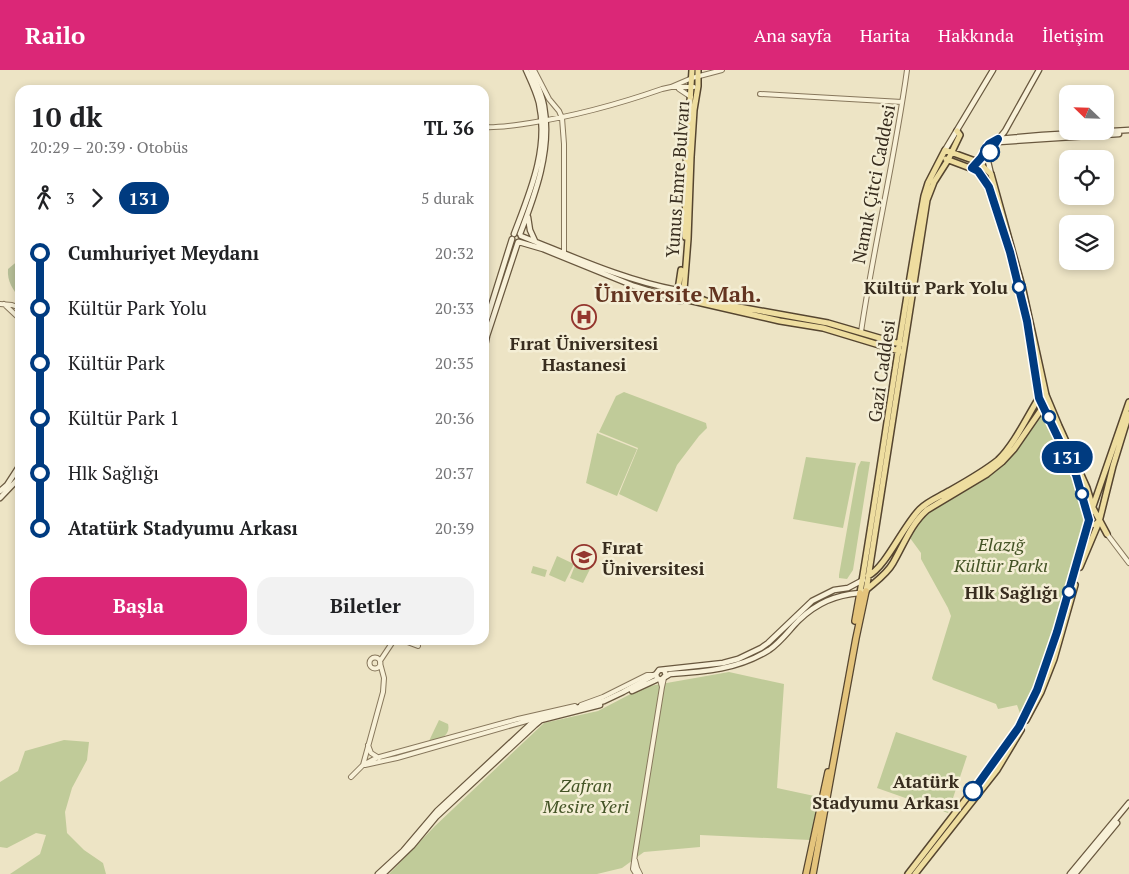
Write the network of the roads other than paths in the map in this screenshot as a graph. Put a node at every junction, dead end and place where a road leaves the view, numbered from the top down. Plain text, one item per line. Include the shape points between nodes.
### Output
1 (526, 70) edge
2 (532, 70) edge
3 (692, 70) edge
4 (698, 70) edge
5 (722, 70) edge
6 (907, 70) edge
7 (993, 70) edge
8 (1039, 70) edge
9 (695, 78) junction
10 (671, 87) junction
11 (695, 87) junction
12 (677, 88) junction
13 (760, 94) dead end
14 (691, 97) junction
15 (902, 102) junction
16 (562, 118) junction
17 (543, 121) junction
18 (489, 128) edge
19 (957, 131) junction
20 (1005, 131) junction
21 (1129, 132) edge
22 (1014, 137) junction
23 (997, 141) junction
24 (946, 150) junction
25 (952, 152) junction
26 (941, 157) junction
27 (987, 157) junction
28 (948, 160) junction
29 (976, 162) junction
30 (982, 165) junction
31 (972, 168) junction
32 (978, 171) junction
33 (991, 174) junction
34 (528, 214) junction
35 (520, 235) junction
36 (513, 237) junction
37 (518, 242) junction
38 (535, 242) junction
39 (564, 254) junction
40 (681, 290) junction
41 (675, 297) junction
42 (684, 299) junction
43 (2, 304) edge
44 (15, 307) edge
45 (489, 312) edge
46 (15, 315) edge
47 (489, 331) edge
48 (862, 332) junction
49 (898, 343) junction
50 (905, 345) junction
51 (900, 352) junction
52 (1046, 392) junction
53 (1039, 398) junction
54 (1129, 402) edge
55 (1044, 407) junction
56 (1129, 414) edge
57 (15, 473) edge
58 (15, 482) edge
59 (0, 491) edge
60 (0, 498) edge
61 (1093, 508) junction
62 (1089, 520) junction
63 (1097, 522) junction
64 (1108, 534) junction
65 (1129, 563) edge
66 (868, 576) junction
67 (862, 580) junction
68 (863, 592) junction
69 (391, 645) edge
70 (664, 670) junction
71 (654, 674) junction
72 (662, 678) junction
73 (537, 718) junction
74 (368, 744) junction
75 (429, 746) junction
76 (379, 758) junction
77 (363, 766) junction
78 (351, 777) dead end
79 (1129, 803) edge
80 (1129, 808) edge
81 (819, 828) junction
82 (635, 854) junction
83 (378, 874) edge
84 (384, 874) edge
85 (636, 874) edge
86 (640, 874) edge
87 (807, 874) edge
88 (814, 874) edge
89 (908, 874) edge
90 (915, 874) edge
91 (1070, 874) edge
92 (1075, 874) edge

1 - 17 main road
2 - 16 street
2 - 17 main road via 542,99
3 - 9 main road, Yunus Emre Bulvarı
4 - 9 main road, Yunus Emre Bulvarı
5 - 9 street
6 - 15 street, Namık Çitci Caddesi
7 - 19 main road, Gazi Caddesi
8 - 20 main road
9 - 10 street
9 - 11 main road, Yunus Emre Bulvarı
10 - 12 street
10 - 16 street
11 - 12 street
11 - 14 main road, Yunus Emre Bulvarı
11 - 40 main road, Yunus Emre Bulvarı via 688,239
12 - 14 street
13 - 15 street
14 - 40 main road, Yunus Emre Bulvarı
15 - 48 street, Namık Çitci Caddesi
16 - 17 street
16 - 39 street
17 - 18 street
17 - 34 main road via 544,155
17 - 36 main road via 536,171
19 - 24 main road, Gazi Caddesi
19 - 25 main road, Gazi Caddesi via 960,135
20 - 22 main road
20 - 23 main road
21 - 22 main road
21 - 23 main road
22 - 23 main road
23 - 27 main road
23 - 29 main road via 989,144
24 - 25 main road
24 - 26 main road, Gazi Caddesi
25 - 28 main road, Gazi Caddesi
25 - 29 main road
26 - 28 main road
26 - 49 main road, Gazi Caddesi via 924,193
27 - 30 main road
27 - 33 main road
28 - 31 main road
28 - 50 main road, Gazi Caddesi via 934,182 928,200
29 - 30 main road
29 - 31 main road
30 - 32 main road
30 - 33 main road
31 - 32 main road
32 - 53 main road via 989,187 1012,260 1030,335
33 - 52 main road via 1031,318
34 - 35 main road
34 - 38 main road
35 - 36 main road
35 - 37 main road
35 - 38 main road
36 - 37 main road
36 - 45 main road
37 - 41 main road via 634,286
37 - 47 main road
38 - 39 main road
39 - 40 main road via 643,282
40 - 41 main road via 675,292
40 - 42 main road
40 - 48 main road via 706,301
41 - 42 main road
42 - 51 main road via 823,328
43 - 44 street
43 - 46 street
48 - 49 main road
49 - 50 main road
49 - 51 main road, Gazi Caddesi
50 - 51 main road, Gazi Caddesi
51 - 66 main road, Gazi Caddesi
51 - 67 main road, Gazi Caddesi
52 - 53 main road
52 - 55 main road
52 - 61 main road
53 - 55 main road
53 - 66 main road via 999,459 926,504 880,566
54 - 61 main road
55 - 62 main road via 1076,475
55 - 68 main road via 1002,462 921,515 902,543 893,564
56 - 63 main road
57 - 59 main road
58 - 60 main road
61 - 62 main road
61 - 63 main road
62 - 63 main road via 1090,523
62 - 89 main road via 1057,632 1037,690 1019,727
63 - 64 main road
63 - 64 main road
63 - 90 main road via 1041,692 997,770
64 - 65 street
66 - 67 main road
66 - 68 main road, Gazi Caddesi
67 - 68 main road, Gazi Caddesi
67 - 70 main road via 812,601 779,634 738,659
68 - 72 main road via 822,602 769,650 742,663
68 - 81 highway
69 - 74 street via 380,662 383,692
70 - 71 main road
70 - 72 main road via 666,673
71 - 72 main road
71 - 73 main road via 604,701
71 - 75 street via 582,704
72 - 82 street
72 - 84 main road via 600,705 535,724 436,817
73 - 75 street
73 - 83 main road via 442,806
74 - 76 street via 371,753
74 - 77 street
75 - 76 street
75 - 77 street
76 - 77 street
77 - 78 street
79 - 91 main road
80 - 92 main road
81 - 87 highway
81 - 88 highway
82 - 85 street via 633,869
82 - 86 street

